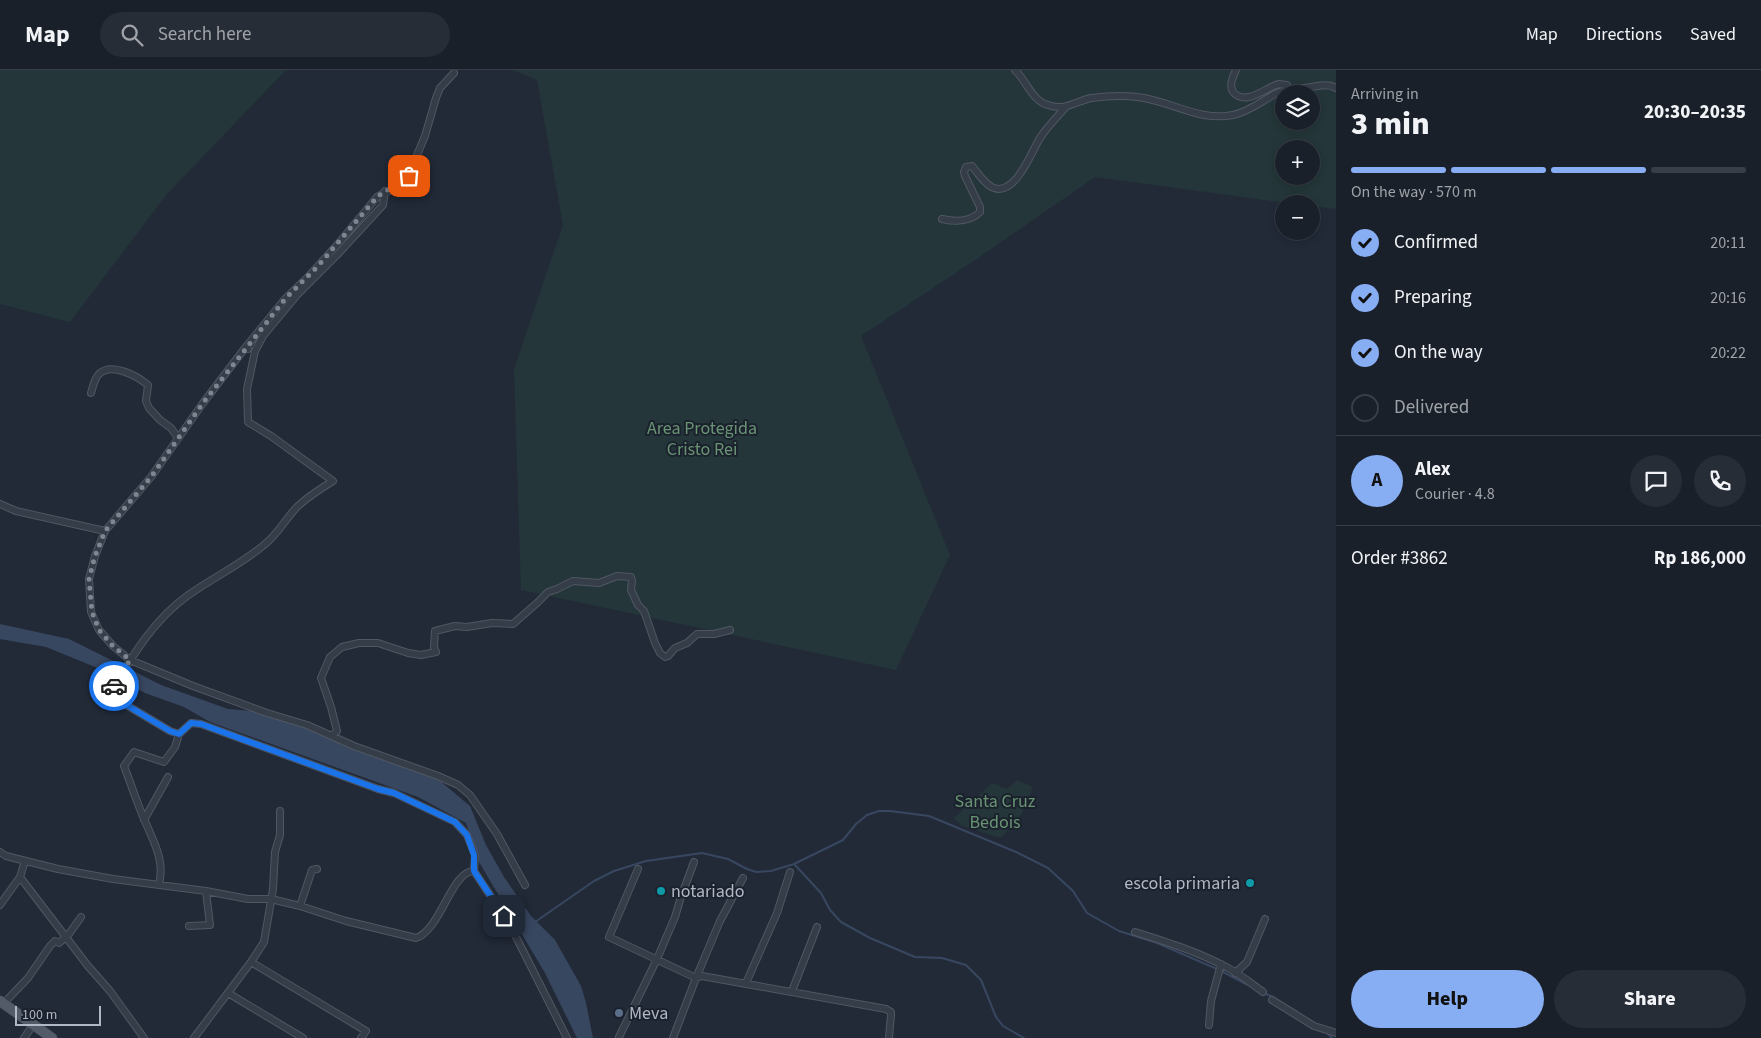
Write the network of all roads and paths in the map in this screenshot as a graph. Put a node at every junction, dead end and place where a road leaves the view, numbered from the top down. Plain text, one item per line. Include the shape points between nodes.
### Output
1 (1015, 70) edge
2 (1236, 70) edge
3 (454, 73) dead end
4 (1320, 85) edge
5 (1275, 86) edge
6 (1336, 88) edge
7 (1275, 94) edge
8 (1065, 108) junction
9 (385, 191) junction
10 (942, 219) dead end
11 (245, 348) junction
12 (255, 350) junction
13 (91, 393) dead end
14 (178, 438) junction
15 (0, 504) edge
16 (105, 531) junction
17 (730, 630) dead end
18 (129, 662) junction
19 (179, 734) junction
20 (332, 736) junction
21 (168, 778) dead end
22 (280, 811) dead end
23 (144, 820) junction
24 (0, 852) edge
25 (25, 861) junction
26 (694, 862) dead end
27 (317, 869) dead end
28 (638, 869) dead end
29 (474, 871) junction
30 (790, 872) dead end
31 (20, 877) junction
32 (743, 878) dead end
33 (159, 885) junction
34 (525, 885) dead end
35 (206, 891) junction
36 (271, 899) junction
37 (0, 905) edge
38 (300, 906) junction
39 (80, 917) dead end
40 (1265, 919) dead end
41 (188, 926) dead end
42 (816, 927) dead end
43 (1136, 932) dead end
44 (66, 937) junction
45 (657, 959) junction
46 (251, 962) junction
47 (1221, 964) junction
48 (1235, 973) junction
49 (696, 978) junction
50 (746, 983) junction
51 (792, 992) junction
52 (1263, 992) dead end
53 (228, 993) junction
54 (1272, 1000) dead end
55 (2, 1002) edge
56 (33, 1025) junction
57 (1210, 1025) dead end
58 (1336, 1033) edge
59 (619, 1037) edge
60 (24, 1038) edge
61 (52, 1038) edge
62 (144, 1038) edge
63 (194, 1038) edge
64 (303, 1038) edge
65 (361, 1038) edge
66 (567, 1038) edge
67 (672, 1038) edge
68 (888, 1038) edge

1 - 8 street via 1038,100 1046,105
2 - 5 street via 1231,86 1238,96 1257,94
3 - 9 street via 440,88 406,182
4 - 6 street
7 - 8 street via 1233,115 1192,113 1137,96 1090,98
8 - 10 street via 1038,141 1025,168 1006,187 991,187 972,166 966,167 965,176 980,212 966,220
9 - 11 street via 285,299
9 - 12 street via 385,202 378,211 296,295
11 - 12 street
11 - 14 street
12 - 18 street via 247,389 248,422 333,481 296,508 266,543 248,558 185,597 147,634
13 - 14 street via 98,375 106,370 123,371 148,385 146,401
14 - 16 street via 151,477
15 - 16 street via 16,512
16 - 18 street via 89,579 92,612 99,630
17 - 20 street via 697,634 665,657 660,653 644,611 631,590 631,576 618,576 599,583 573,580 548,592 513,624 455,626 435,631 436,652 408,653 378,643 342,647 330,656 321,678 336,731
18 - 19 street via 112,694
18 - 20 street
19 - 23 street via 175,747 164,762 134,752 124,766
19 - 29 street via 191,723 201,724 394,793 455,822 467,835 474,855
20 - 34 street via 458,786 470,796 497,834
21 - 23 street
22 - 36 street
23 - 33 street via 157,846 161,875
24 - 25 street
25 - 31 street
25 - 33 street
26 - 45 street
27 - 38 street via 312,870
28 - 45 street via 609,937
29 - 38 street via 461,877 424,934 416,938
29 - 66 street via 511,927
30 - 50 street via 777,913
31 - 37 street
31 - 44 street
32 - 49 street via 720,921
33 - 35 street
35 - 36 street via 248,899
35 - 41 street via 210,924
36 - 38 street
36 - 46 street via 264,942
39 - 44 street
40 - 48 street via 1247,962
42 - 51 street
43 - 47 street
44 - 55 street via 50,946 28,978
44 - 62 street
45 - 49 street
45 - 59 street
46 - 53 street
46 - 65 street via 366,1031
47 - 48 street
47 - 57 street
48 - 52 street
49 - 50 street via 702,976
49 - 67 street
50 - 51 street
51 - 68 street via 889,1010 892,1015
53 - 63 street
53 - 64 street
54 - 58 street via 1314,1026
55 - 56 main road
56 - 60 street
56 - 61 main road

